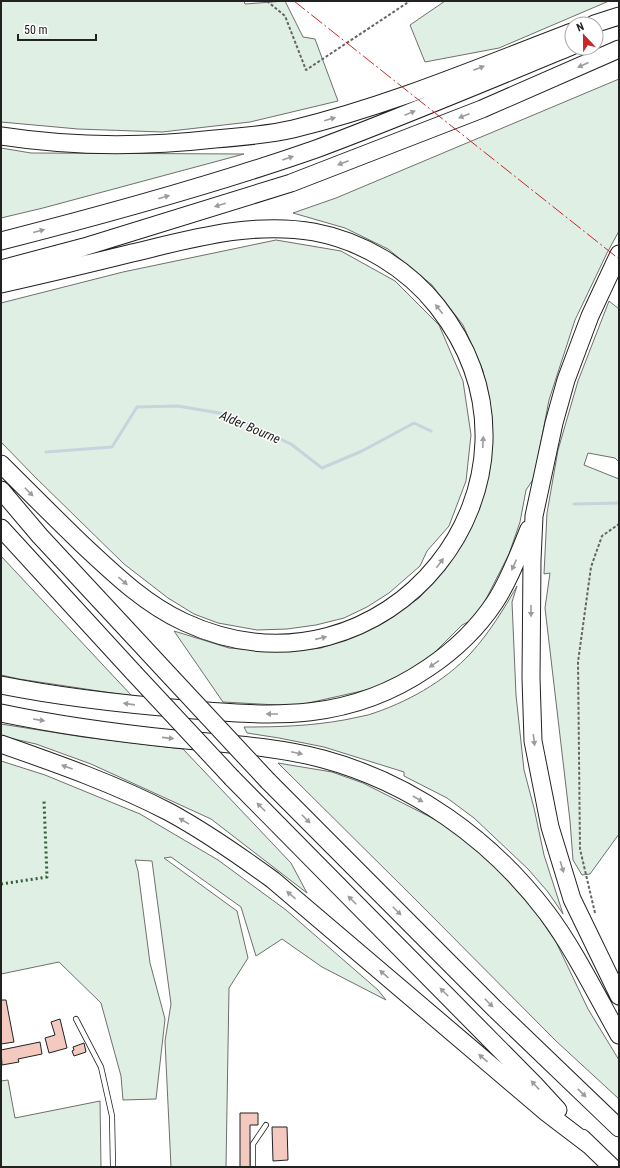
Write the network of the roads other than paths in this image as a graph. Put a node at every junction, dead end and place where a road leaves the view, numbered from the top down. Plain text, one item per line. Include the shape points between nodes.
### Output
1 (619, 16) edge
2 (604, 21) edge
3 (619, 23) edge
4 (604, 30) edge
5 (564, 35) edge
6 (564, 49) edge
7 (619, 49) edge
8 (1, 136) edge
9 (1, 241) edge
10 (619, 254) edge
11 (1, 270) edge
12 (1, 284) edge
13 (1, 464) edge
14 (1, 490) edge
15 (534, 516) junction
16 (1, 528) edge
17 (1, 685) edge
18 (1, 713) edge
19 (1, 744) edge
20 (619, 996) edge
21 (76, 1019) dead end
22 (619, 1035) edge
23 (266, 1125) dead end
24 (619, 1128) edge
25 (589, 1145) junction
26 (113, 1167) edge
27 (253, 1167) edge
28 (612, 1167) edge

1 - 2 highway
3 - 4 highway
8 -> 5 highway via 51,143 117,145 178,143 260,135 359,111
9 -> 6 highway via 104,214 262,167 374,127
7 -> 11 highway via 482,110 291,183
10 - 15 highway via 590,316 566,380
13 -> 12 highway via 100,561 158,608 180,621 216,635 247,642 281,644 323,638 367,622 404,599 425,580 452,546 465,521 480,475 484,440 481,403 472,369 444,315 417,284 394,265 368,250 336,238 286,229 237,230 193,238
14 -> 24 highway, bridge via 40,536 268,781 495,1009
15 -> 17 highway via 502,591 481,622 444,657 399,686 370,699 336,708 301,713 231,713 137,705
15 -> 20 highway via 531,678 533,740 550,827 572,899
25 -> 16 highway, bridge via 535,1085 232,778
18 -> 22 highway via 103,730 280,750 352,768 407,792 472,835 510,870 553,922
25 -> 19 highway via 547,1113 274,880 231,849 170,812 72,768
21 - 26 lane via 101,1067 112,1116
23 - 27 lane via 253,1144
25 - 28 highway

